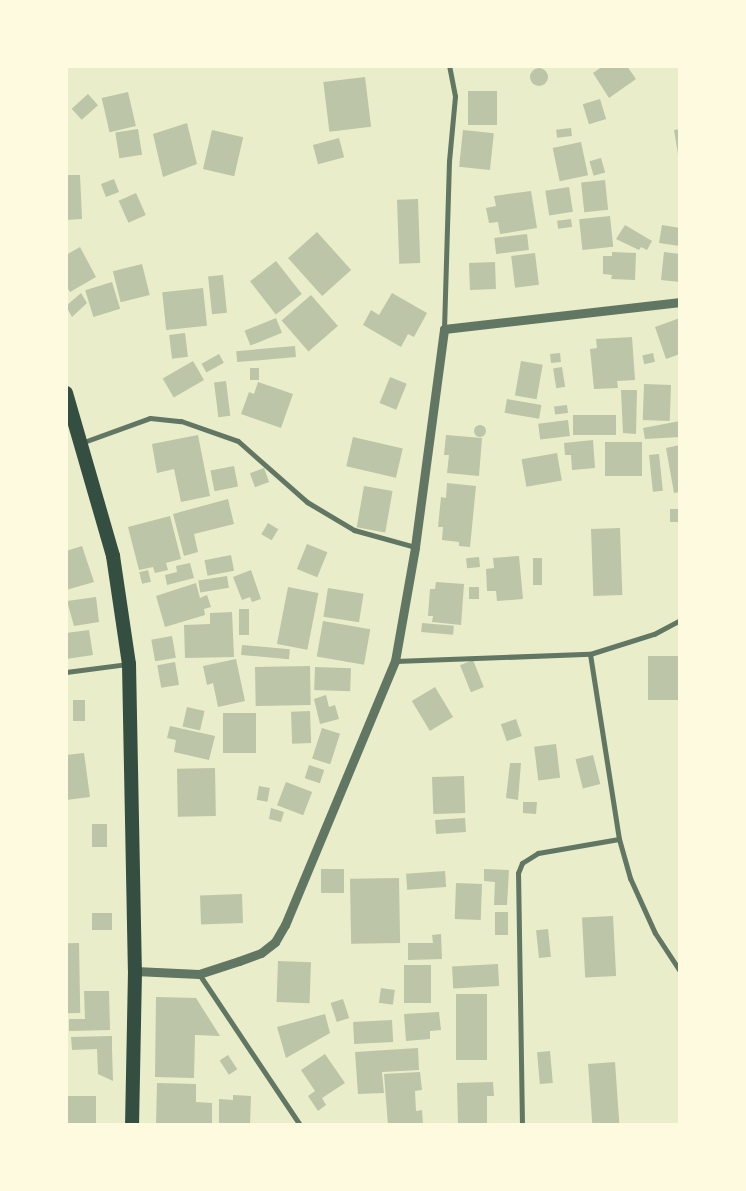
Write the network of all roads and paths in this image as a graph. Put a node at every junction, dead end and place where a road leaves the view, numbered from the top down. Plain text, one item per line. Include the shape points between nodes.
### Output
1 (449, 66) edge
2 (680, 302) edge
3 (444, 329) junction
4 (66, 393) edge
5 (81, 443) junction
6 (415, 547) junction
7 (680, 620) edge
8 (590, 654) junction
9 (395, 661) junction
10 (130, 664) junction
11 (66, 672) edge
12 (619, 839) junction
13 (135, 971) junction
14 (680, 971) edge
15 (199, 974) junction
16 (132, 1125) edge
17 (300, 1125) edge
18 (522, 1125) edge

1 - 3 street via 455,96 449,161
2 - 3 street
3 - 6 street
4 - 5 highway
5 - 6 street via 150,418 182,422 238,441 307,502 354,530
5 - 10 highway via 113,556
6 - 9 street
7 - 8 street via 654,634
8 - 9 street
8 - 12 street
9 - 15 street via 275,942 261,953
10 - 11 street
10 - 13 highway
12 - 14 street via 630,878 655,933
12 - 18 street via 538,852 522,863 518,873
13 - 15 street
13 - 16 highway
15 - 17 street

